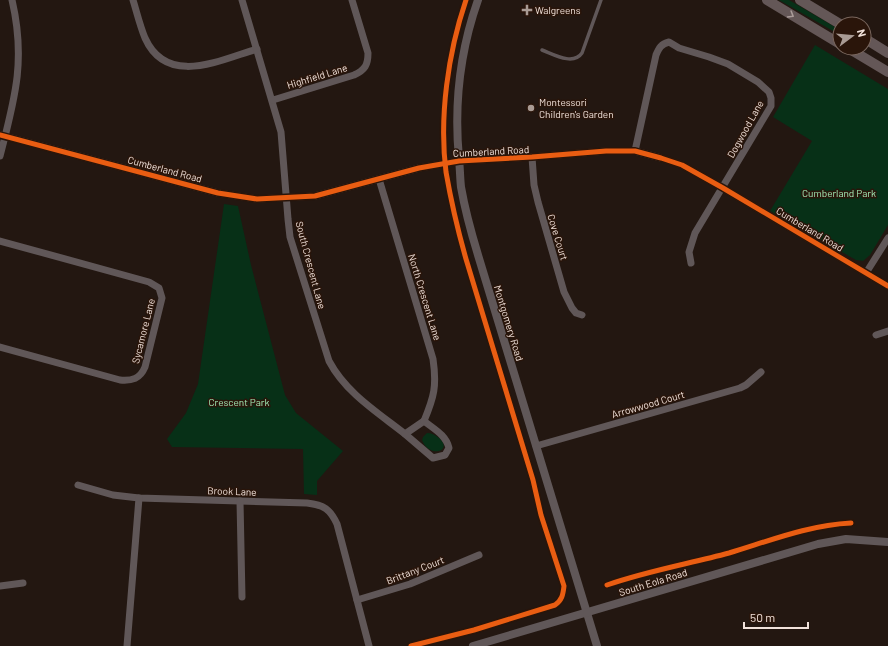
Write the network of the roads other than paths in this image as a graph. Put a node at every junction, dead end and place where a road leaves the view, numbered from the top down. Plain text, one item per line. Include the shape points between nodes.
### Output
1 (12, 0) edge
2 (133, 0) edge
3 (242, 0) edge
4 (352, 0) edge
5 (478, 0) edge
6 (601, 0) edge
7 (767, 0) edge
8 (800, 0) edge
9 (832, 19) edge
10 (832, 39) edge
11 (872, 43) edge
12 (257, 49) junction
13 (542, 50) dead end
14 (888, 52) edge
15 (861, 56) edge
16 (888, 72) edge
17 (273, 100) junction
18 (3, 135) edge
19 (635, 151) junction
20 (0, 156) edge
21 (532, 157) junction
22 (459, 161) junction
23 (379, 179) junction
24 (723, 188) junction
25 (286, 198) junction
26 (888, 238) edge
27 (0, 241) edge
28 (691, 263) dead end
29 (866, 273) junction
30 (888, 286) edge
31 (582, 316) dead end
32 (888, 331) edge
33 (876, 335) dead end
34 (0, 347) edge
35 (761, 372) dead end
36 (424, 421) junction
37 (405, 434) junction
38 (536, 446) junction
39 (78, 485) dead end
40 (139, 498) junction
41 (240, 502) junction
42 (888, 542) edge
43 (479, 555) dead end
44 (23, 583) dead end
45 (0, 586) edge
46 (242, 597) dead end
47 (357, 600) junction
48 (587, 612) junction
49 (497, 643) edge
50 (127, 646) edge
51 (369, 646) edge
52 (475, 646) edge
53 (597, 646) edge

1 - 18 street via 19,61 14,103
2 - 12 street via 145,39 166,62 198,67
3 - 12 street, South Crescent Lane
4 - 17 street, Highfield Lane via 368,53 366,68 354,75
5 - 22 street, Montgomery Road via 470,26 459,87
6 - 13 lane via 580,57 572,59
7 -> 10 main road
8 - 9 main road
11 - 14 main road
12 - 17 street, South Crescent Lane
15 - 16 main road
17 - 25 street, South Crescent Lane via 281,132
18 - 20 street
18 - 25 street, Cumberland Road via 218,193 257,199
19 - 21 street, Cumberland Road
19 - 24 street, Cumberland Road via 682,165
19 - 24 street, Dogwood Lane via 656,56 664,43 669,42 679,48 728,64 758,82 769,92 771,106
21 - 22 street, Cumberland Road
21 - 31 street, Cove Court via 538,202 564,292 572,308
22 - 23 street, Cumberland Road
22 - 38 street, Montgomery Road via 469,224
23 - 25 street, Cumberland Road via 322,194
23 - 36 street, North Crescent Lane via 433,359 435,391
24 - 28 street via 695,233 689,252
24 - 29 street, Cumberland Road
25 - 37 street, South Crescent Lane via 290,237 329,361 338,377 355,394
26 - 29 street
27 - 34 street, Sycamore Lane via 149,282 158,288 162,298 145,367 142,374 132,380 120,380
29 - 30 street, Cumberland Road
32 - 33 street
35 - 38 street, Arrowwood Court via 740,388
36 - 37 street
36 - 37 street, South Crescent Lane via 447,441 449,448 445,455 433,458
38 - 48 street, Montgomery Road
39 - 40 street, Brook Lane via 113,495
40 - 41 street, Brook Lane
40 - 50 street
41 - 46 street
41 - 47 street, Brook Lane via 317,504 329,510 337,524
42 - 48 street, South Eola Road via 846,539 818,544
43 - 47 street, Brittany Court via 410,584
44 - 45 street
47 - 51 street, Brook Lane
48 - 49 street, South Eola Road
48 - 53 street, Montgomery Road
49 - 52 street, South Eola Road

